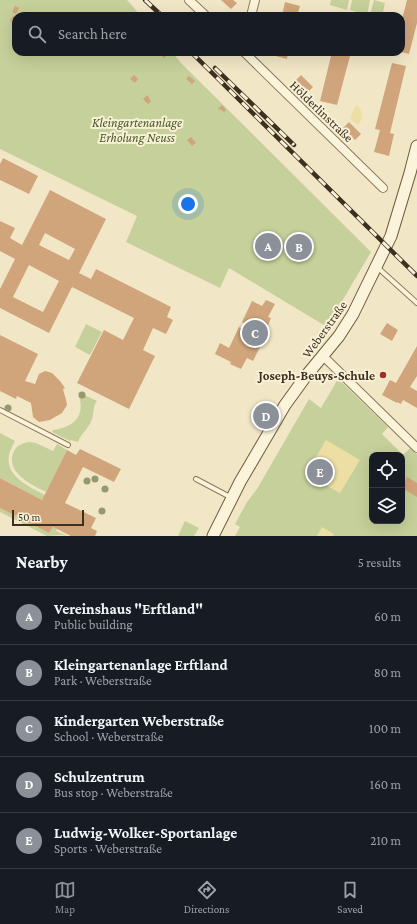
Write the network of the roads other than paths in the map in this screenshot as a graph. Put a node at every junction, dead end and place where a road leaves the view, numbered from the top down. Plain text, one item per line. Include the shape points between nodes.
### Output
1 (189, 0) edge
2 (255, 0) edge
3 (202, 12) edge
4 (252, 12) edge
5 (248, 56) edge
6 (417, 147) edge
7 (383, 188) dead end
8 (376, 266) junction
9 (417, 303) edge
10 (323, 356) junction
11 (0, 410) edge
12 (68, 445) dead end
13 (417, 448) edge
14 (196, 479) dead end
15 (233, 498) junction
16 (213, 536) edge

1 - 3 street
2 - 4 street
5 - 7 street, Hölderlinstraße
6 - 8 main road, Weberstraße via 395,226
8 - 9 lane
8 - 10 main road, Weberstraße via 353,314
10 - 13 street
10 - 15 main road, Weberstraße via 285,405
11 - 12 lane
14 - 15 lane
15 - 16 main road, Weberstraße

